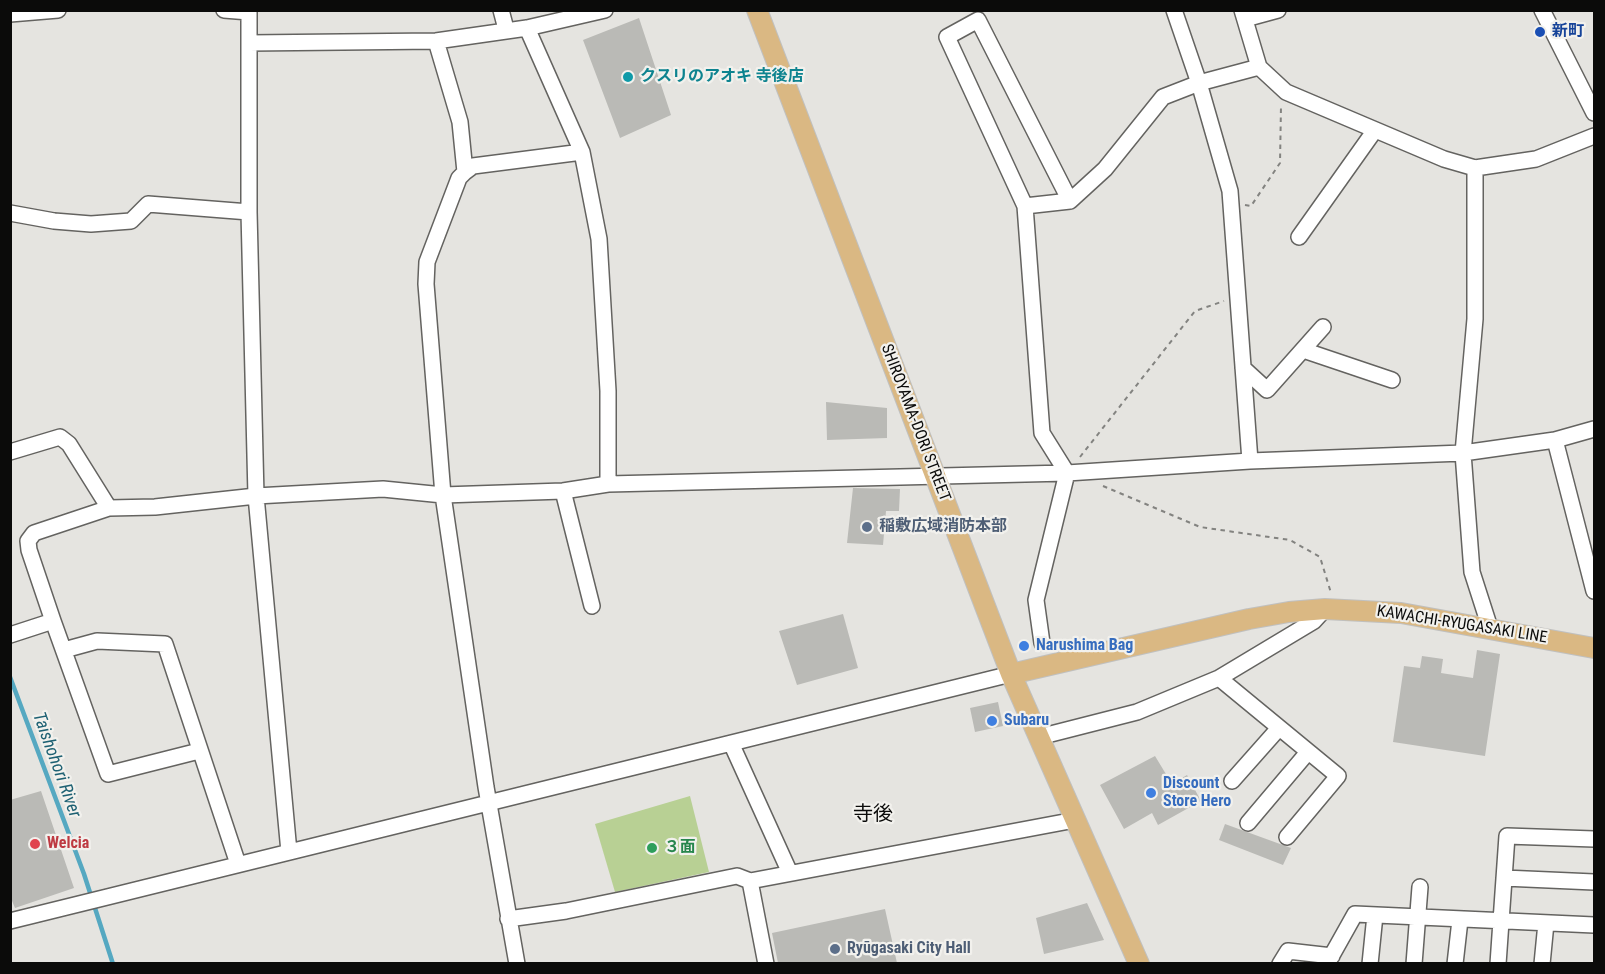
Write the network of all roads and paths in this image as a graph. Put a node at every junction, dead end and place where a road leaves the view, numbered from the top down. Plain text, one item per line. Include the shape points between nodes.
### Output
1 (58, 10) edge
2 (224, 10) edge
3 (501, 10) edge
4 (605, 10) edge
5 (757, 10) edge
6 (1174, 10) edge
7 (1278, 10) edge
8 (1542, 10) edge
9 (249, 11) edge
10 (10, 14) edge
11 (1244, 15) edge
12 (527, 28) junction
13 (506, 29) junction
14 (436, 41) junction
15 (249, 43) junction
16 (1260, 67) junction
17 (1198, 83) junction
18 (1281, 89) junction
19 (1594, 113) edge
20 (1375, 130) junction
21 (1594, 136) edge
22 (582, 152) junction
23 (1475, 168) junction
24 (465, 172) junction
25 (1070, 201) junction
26 (1231, 204) junction
27 (1025, 206) junction
28 (249, 212) junction
29 (10, 213) edge
30 (1299, 237) dead end
31 (1238, 296) junction
32 (1323, 327) dead end
33 (1303, 350) junction
34 (1243, 368) junction
35 (1392, 380) dead end
36 (1594, 429) edge
37 (1555, 440) junction
38 (10, 452) edge
39 (1463, 453) junction
40 (1250, 461) junction
41 (1090, 472) junction
42 (1067, 473) junction
43 (936, 475) junction
44 (608, 484) junction
45 (563, 491) junction
46 (443, 495) junction
47 (256, 496) junction
48 (109, 508) junction
49 (1594, 591) edge
50 (592, 606) dead end
51 (1330, 609) junction
52 (53, 621) junction
53 (1490, 628) junction
54 (10, 635) edge
55 (1042, 643) dead end
56 (1594, 648) edge
57 (64, 650) junction
58 (1011, 674) junction
59 (1219, 678) junction
60 (1279, 728) junction
61 (1039, 737) junction
62 (731, 743) junction
63 (199, 751) junction
64 (1308, 752) junction
65 (1232, 781) dead end
66 (489, 803) junction
67 (1075, 820) junction
68 (1248, 823) dead end
69 (1287, 837) dead end
70 (1594, 839) edge
71 (289, 852) junction
72 (238, 864) junction
73 (790, 873) junction
74 (1504, 878) junction
75 (750, 881) junction
76 (1594, 882) edge
77 (1420, 887) dead end
78 (1375, 915) junction
79 (1417, 917) junction
80 (508, 920) junction
81 (1460, 920) junction
82 (10, 921) edge
83 (1501, 922) junction
84 (1546, 923) junction
85 (1594, 925) edge
86 (1330, 959) edge
87 (517, 963) edge
88 (766, 963) edge
89 (1139, 963) edge
90 (1280, 963) edge
91 (1370, 963) edge
92 (1414, 963) edge
93 (1455, 963) edge
94 (1498, 963) edge
95 (1542, 963) edge

1 - 10 street
2 - 9 street
3 - 13 street
4 - 12 street
5 - 43 main road, SHIROYAMA-DORI STREET
6 - 17 street
7 - 11 street
8 - 19 street
9 - 15 street
11 - 16 street
12 - 13 street
12 - 22 street
13 - 14 street
14 - 15 street
14 - 24 street via 460,122
15 - 28 street
16 - 17 street
16 - 18 street
17 - 25 street via 1163,97 1105,169
17 - 26 street
18 - 20 street
18 - 26 path via 1280,163 1251,206
20 - 23 street
20 - 30 street
21 - 23 street via 1536,159
22 - 24 street via 473,166
22 - 44 street via 599,239 609,392
23 - 39 street via 1475,319
24 - 46 street via 459,178 428,262 426,284
25 - 27 street
25 - 27 street via 978,20 946,37
26 - 31 street
27 - 42 street via 1042,433
28 - 29 street via 148,204 131,221 91,224
28 - 47 street
31 - 34 street
31 - 42 path via 1195,311
32 - 33 street
33 - 34 street via 1267,390
33 - 35 street
34 - 40 street
36 - 37 street
37 - 39 street
37 - 49 street
38 - 48 street via 60,437 69,444
39 - 40 street
39 - 53 street via 1472,572
40 - 41 street
41 - 42 street
41 - 51 path via 1100,484 1200,527 1290,540 1320,557
42 - 43 street
42 - 55 street via 1036,600
43 - 44 street
43 - 58 main road, SHIROYAMA-DORI STREET
44 - 45 street
45 - 46 street
45 - 50 street
46 - 47 street via 383,489
46 - 66 street
47 - 48 street
47 - 71 street
48 - 52 street via 34,533 28,541
51 - 53 main road, KAWACHI-RYUGASAKI LINE via 1401,613
51 - 58 main road, KAWACHI-RYUGASAKI LINE via 1249,619
51 - 59 street
52 - 54 street
52 - 57 street
53 - 56 main road, KAWACHI-RYUGASAKI LINE
57 - 63 street via 97,641 165,644
57 - 63 street via 108,774
58 - 61 main road, SHIROYAMA-DORI STREET
58 - 62 street
59 - 60 street
59 - 61 street via 1137,712
60 - 64 street
60 - 65 street
61 - 67 main road, SHIROYAMA-DORI STREET
62 - 66 street
62 - 73 street
63 - 72 street
64 - 68 street
64 - 69 street via 1338,776
66 - 71 street
66 - 80 street
67 - 73 street
67 - 89 main road, SHIROYAMA-DORI STREET
70 - 74 street via 1507,836
71 - 72 street
72 - 82 street
73 - 75 street
74 - 76 street
74 - 83 street
75 - 80 street via 737,876
75 - 88 street
77 - 79 street
78 - 79 street
78 - 86 street via 1355,914
78 - 91 street
79 - 81 street
79 - 92 street
80 - 87 street
81 - 83 street
81 - 93 street
83 - 84 street
83 - 94 street
84 - 85 street
84 - 95 street
86 - 90 street via 1288,951

